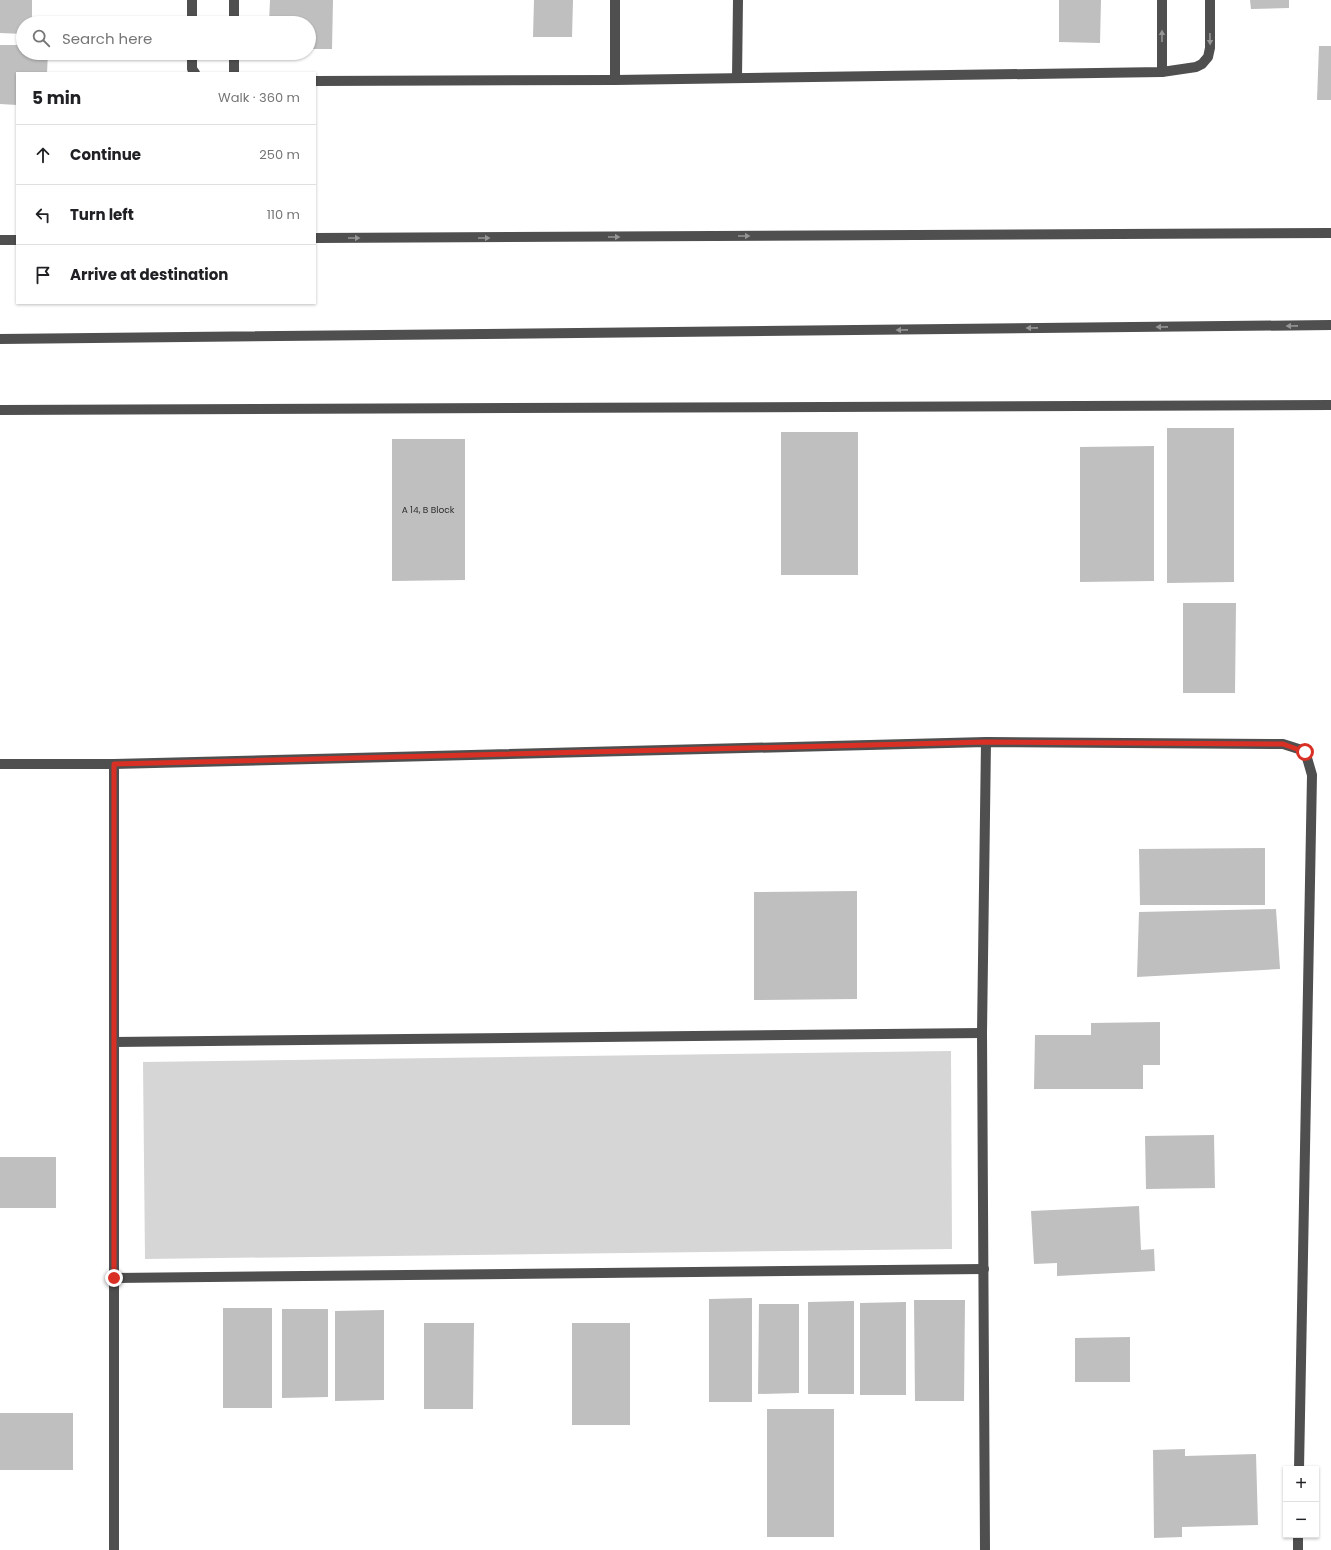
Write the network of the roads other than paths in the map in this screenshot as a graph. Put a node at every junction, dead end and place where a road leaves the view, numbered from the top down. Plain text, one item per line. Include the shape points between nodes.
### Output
1 (192, 0) edge
2 (234, 0) edge
3 (615, 0) edge
4 (738, 0) edge
5 (1162, 0) edge
6 (1210, 0) edge
7 (192, 16) edge
8 (234, 16) edge
9 (192, 60) edge
10 (234, 60) edge
11 (194, 72) edge
12 (234, 72) edge
13 (1162, 72) junction
14 (737, 78) junction
15 (615, 80) junction
16 (316, 81) edge
17 (1331, 233) edge
18 (316, 238) edge
19 (0, 240) edge
20 (16, 240) edge
21 (1331, 325) edge
22 (0, 339) edge
23 (1331, 405) edge
24 (0, 410) edge
25 (986, 742) junction
26 (0, 764) edge
27 (114, 764) junction
28 (982, 1033) junction
29 (114, 1042) junction
30 (984, 1269) junction
31 (114, 1278) junction
32 (1299, 1466) edge
33 (1298, 1538) edge
34 (114, 1550) edge
35 (985, 1550) edge
36 (1298, 1550) edge

1 - 7 street
2 - 8 street
3 - 15 street
4 - 14 street
13 -> 5 street
6 -> 13 street via 1208,57 1196,67
9 - 11 street
10 - 12 street
13 - 14 street
14 - 15 street
15 - 16 street
18 -> 17 street
19 - 20 street
21 -> 22 street
23 - 24 street
25 - 27 street
25 - 28 street
25 - 32 street via 1283,744 1305,752 1312,775
26 - 27 street
27 - 29 street
28 - 29 street
28 - 30 street
29 - 31 street
30 - 31 street
30 - 35 street
31 - 34 street
33 - 36 street

